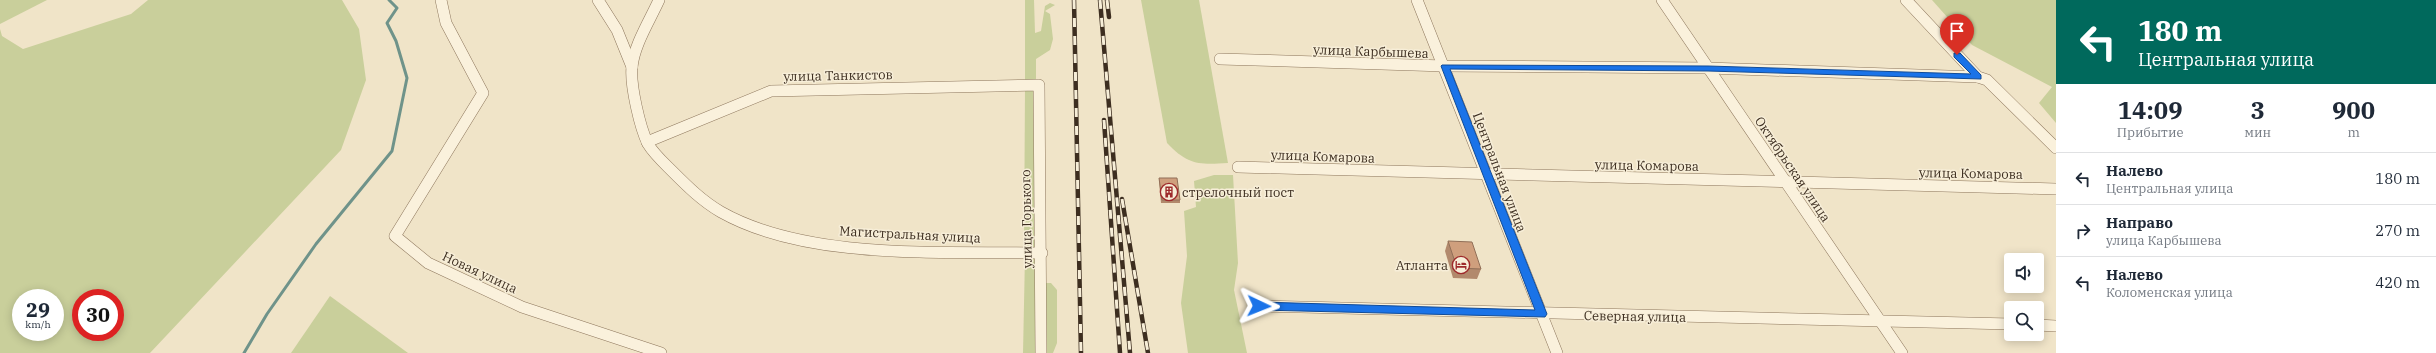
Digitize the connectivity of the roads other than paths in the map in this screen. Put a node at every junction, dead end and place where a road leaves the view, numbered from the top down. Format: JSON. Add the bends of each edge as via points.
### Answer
{"nodes":[{"id":1,"x":441,"y":0,"type":"edge"},
{"id":2,"x":598,"y":0,"type":"edge"},
{"id":3,"x":659,"y":0,"type":"edge"},
{"id":4,"x":1417,"y":0,"type":"edge"},
{"id":5,"x":1662,"y":0,"type":"edge"},
{"id":6,"x":1906,"y":0,"type":"edge"},
{"id":7,"x":1220,"y":59,"type":"dead end"},
{"id":8,"x":1445,"y":66,"type":"junction"},
{"id":9,"x":632,"y":67,"type":"junction"},
{"id":10,"x":1708,"y":68,"type":"junction"},
{"id":11,"x":1978,"y":77,"type":"junction"},
{"id":12,"x":1039,"y":85,"type":"joint"},
{"id":13,"x":647,"y":142,"type":"junction"},
{"id":14,"x":2056,"y":148,"type":"edge"},
{"id":15,"x":1238,"y":167,"type":"dead end"},
{"id":16,"x":1486,"y":175,"type":"junction"},
{"id":17,"x":1786,"y":182,"type":"junction"},
{"id":18,"x":2056,"y":189,"type":"edge"},
{"id":19,"x":1042,"y":253,"type":"junction"},
{"id":20,"x":1259,"y":306,"type":"dead end"},
{"id":21,"x":1541,"y":314,"type":"junction"},
{"id":22,"x":1880,"y":321,"type":"junction"},
{"id":23,"x":2004,"y":324,"type":"edge"},
{"id":24,"x":2044,"y":325,"type":"edge"},
{"id":25,"x":2056,"y":326,"type":"edge"},
{"id":26,"x":661,"y":353,"type":"edge"},
{"id":27,"x":1041,"y":353,"type":"edge"},
{"id":28,"x":1558,"y":353,"type":"edge"},
{"id":29,"x":1902,"y":353,"type":"edge"}],
"edges":[{"from":1,"to":26,"type":"street","name":"Новая улица","via":[[446,23],[483,93],[395,236],[428,263],[522,307]]},
{"from":2,"to":9,"type":"street","name":"Магистральная улица","via":[[617,30]]},
{"from":3,"to":9,"type":"street"},
{"from":4,"to":8,"type":"street","name":"Центральная улица"},
{"from":5,"to":10,"type":"street","name":"Октябрьская улица"},
{"from":6,"to":11,"type":"street"},
{"from":7,"to":8,"type":"street","name":"улица Карбышева"},
{"from":8,"to":10,"type":"street","name":"улица Карбышева"},
{"from":8,"to":16,"type":"street","name":"Центральная улица"},
{"from":9,"to":13,"type":"street","name":"Магистральная улица"},
{"from":10,"to":11,"type":"street","name":"улица Карбышева"},
{"from":10,"to":17,"type":"street","name":"Октябрьская улица"},
{"from":11,"to":14,"type":"street","via":[[1987,80]]},
{"from":12,"to":13,"type":"street","name":"улица Танкистов","via":[[771,91]]},
{"from":12,"to":19,"type":"street","name":"улица Горького"},
{"from":13,"to":19,"type":"street","name":"Магистральная улица","via":[[664,163],[704,200],[728,216],[775,234],[872,249]]},
{"from":15,"to":16,"type":"street","name":"улица Комарова"},
{"from":16,"to":17,"type":"street","name":"улица Комарова"},
{"from":16,"to":21,"type":"street","name":"Центральная улица"},
{"from":17,"to":18,"type":"street","name":"улица Комарова"},
{"from":17,"to":22,"type":"street","name":"Октябрьская улица"},
{"from":19,"to":27,"type":"street","name":"улица Горького"},
{"from":20,"to":21,"type":"street","name":"Северная улица"},
{"from":21,"to":22,"type":"street","name":"Северная улица"},
{"from":21,"to":28,"type":"street","name":"Центральная улица"},
{"from":22,"to":23,"type":"street","name":"Северная улица"},
{"from":22,"to":29,"type":"street","name":"Октябрьская улица"},
{"from":24,"to":25,"type":"street"}]}
